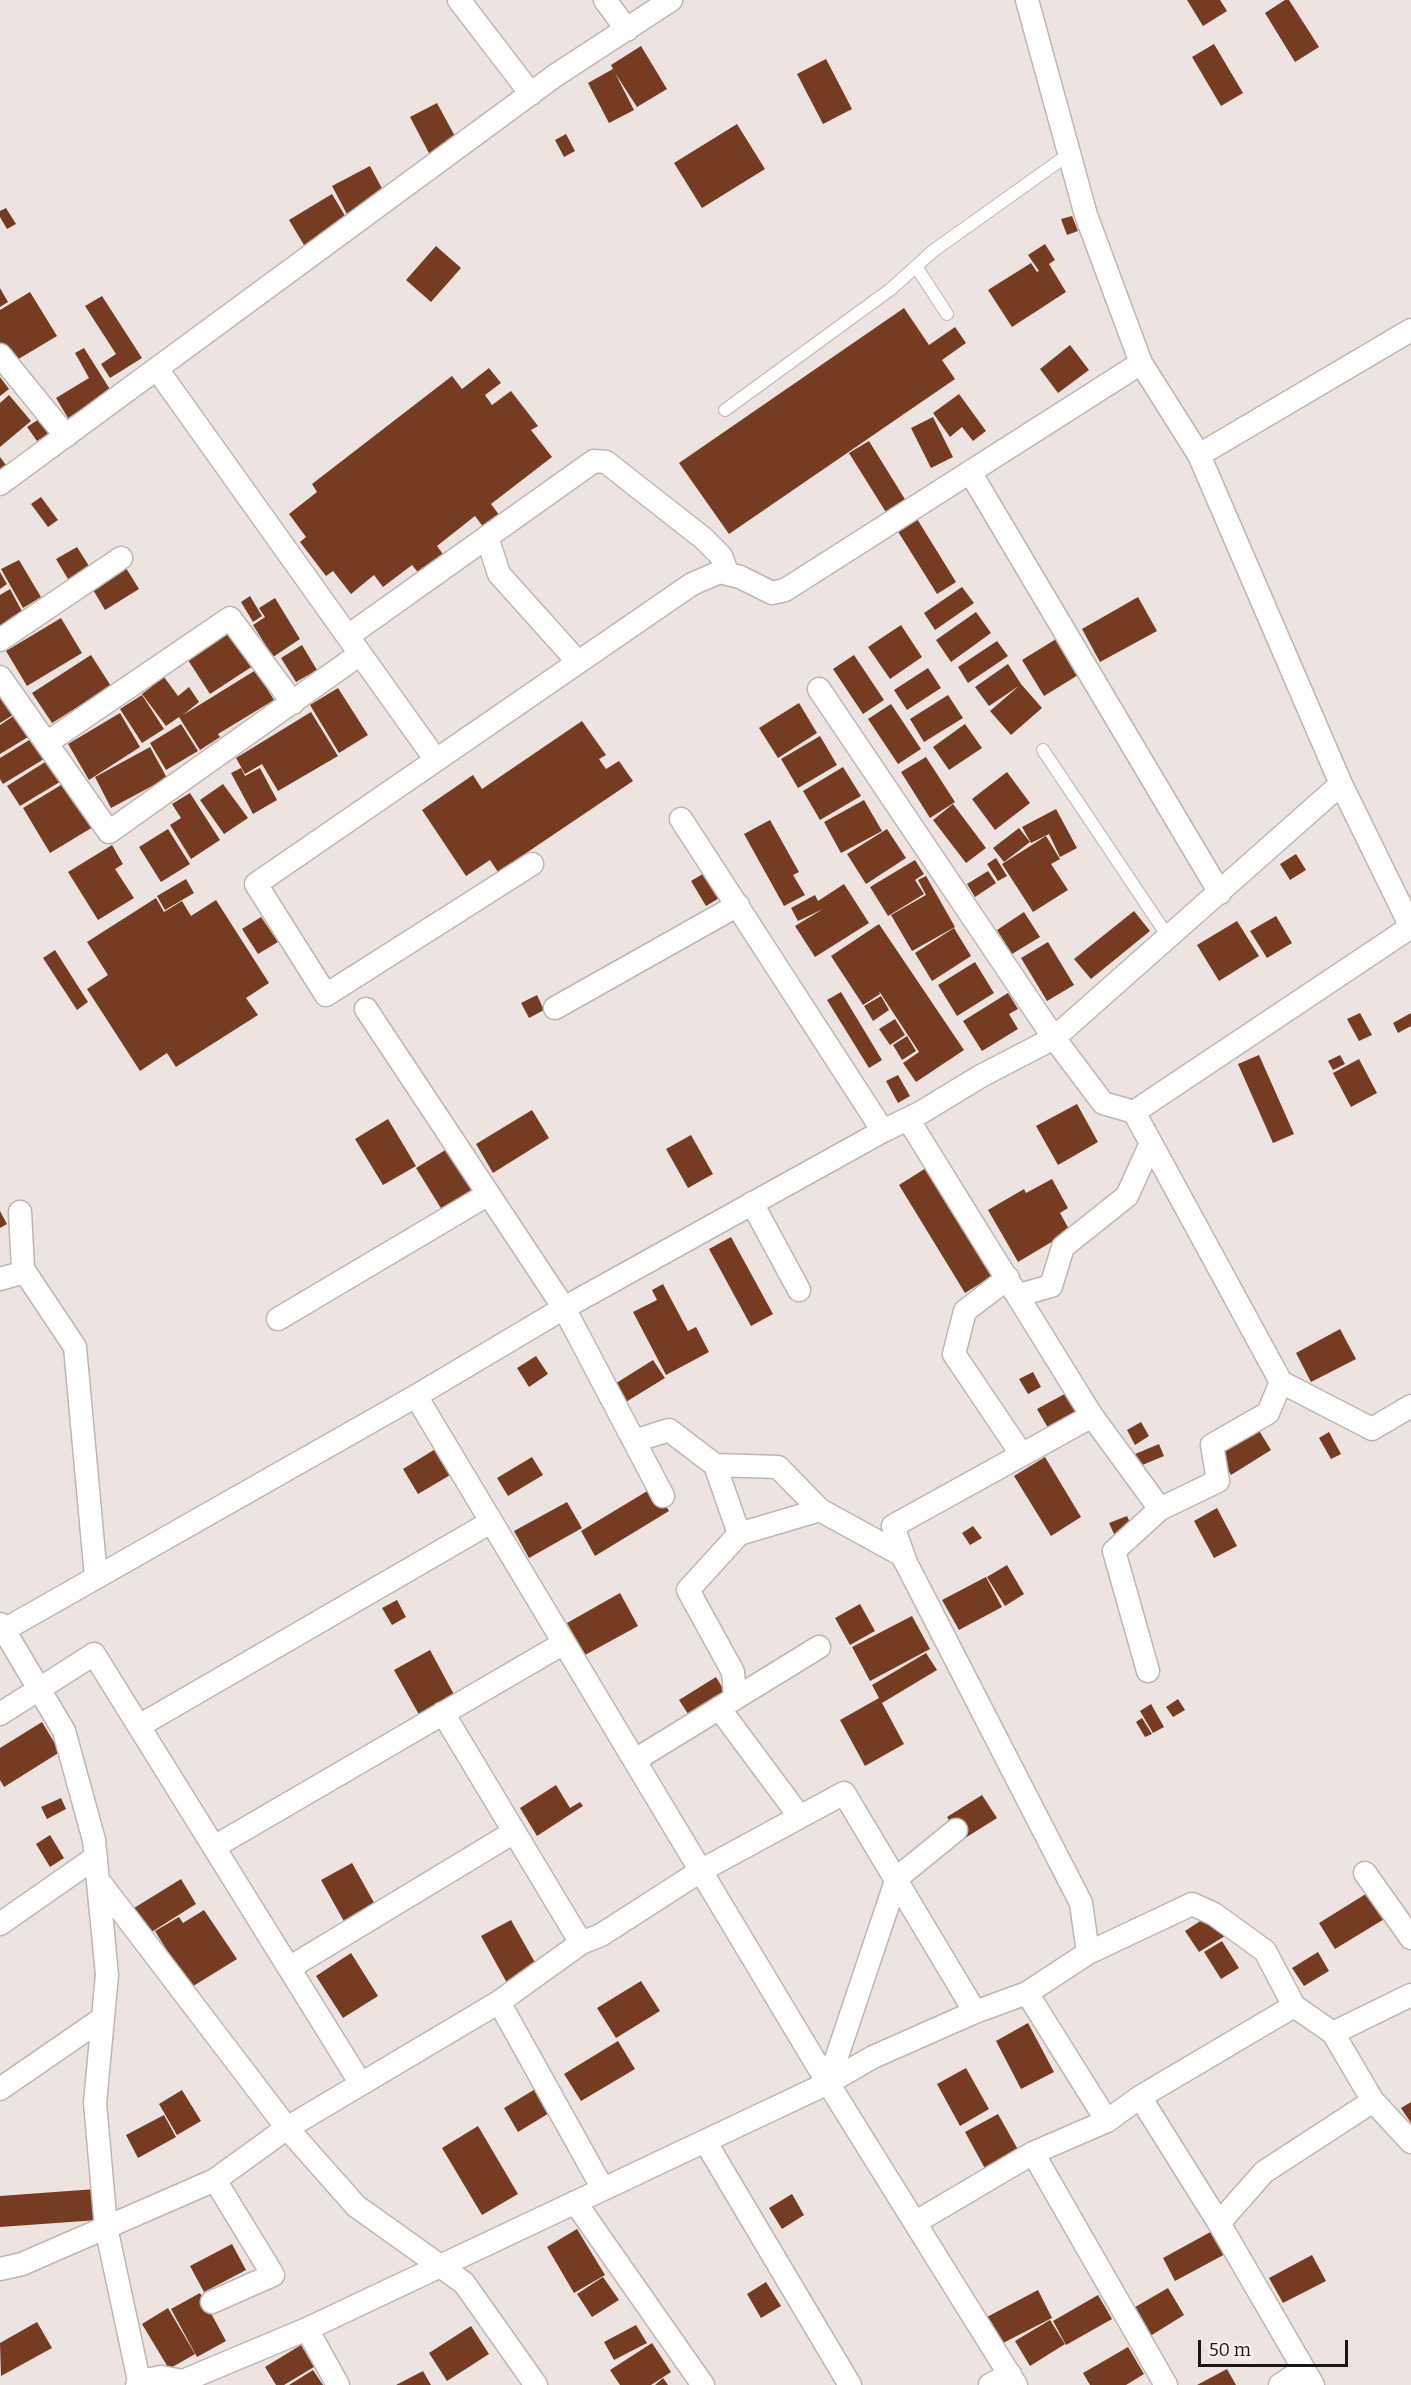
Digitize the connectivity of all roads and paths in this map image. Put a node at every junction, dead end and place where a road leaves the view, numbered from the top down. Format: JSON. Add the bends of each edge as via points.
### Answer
{"nodes":[{"id":1,"x":459,"y":0,"type":"edge"},
{"id":2,"x":605,"y":0,"type":"edge"},
{"id":3,"x":671,"y":0,"type":"edge"},
{"id":4,"x":1027,"y":0,"type":"edge"},
{"id":5,"x":627,"y":30,"type":"junction"},
{"id":6,"x":531,"y":94,"type":"junction"},
{"id":7,"x":1069,"y":154,"type":"junction"},
{"id":8,"x":917,"y":268,"type":"junction"},
{"id":9,"x":947,"y":314,"type":"dead end"},
{"id":10,"x":1411,"y":330,"type":"edge"},
{"id":11,"x":0,"y":355,"type":"edge"},
{"id":12,"x":1141,"y":363,"type":"junction"},
{"id":13,"x":157,"y":369,"type":"junction"},
{"id":14,"x":725,"y":410,"type":"dead end"},
{"id":15,"x":66,"y":436,"type":"junction"},
{"id":16,"x":1199,"y":455,"type":"junction"},
{"id":17,"x":970,"y":472,"type":"junction"},
{"id":18,"x":0,"y":484,"type":"edge"},
{"id":19,"x":487,"y":537,"type":"junction"},
{"id":20,"x":121,"y":558,"type":"dead end"},
{"id":21,"x":728,"y":574,"type":"junction"},
{"id":22,"x":0,"y":640,"type":"edge"},
{"id":23,"x":354,"y":645,"type":"junction"},
{"id":24,"x":578,"y":662,"type":"junction"},
{"id":25,"x":0,"y":676,"type":"edge"},
{"id":26,"x":819,"y":689,"type":"dead end"},
{"id":27,"x":293,"y":703,"type":"junction"},
{"id":28,"x":48,"y":742,"type":"junction"},
{"id":29,"x":1042,"y":750,"type":"dead end"},
{"id":30,"x":436,"y":760,"type":"junction"},
{"id":31,"x":1341,"y":784,"type":"junction"},
{"id":32,"x":681,"y":819,"type":"dead end"},
{"id":33,"x":532,"y":864,"type":"dead end"},
{"id":34,"x":1220,"y":893,"type":"junction"},
{"id":35,"x":738,"y":905,"type":"junction"},
{"id":36,"x":1411,"y":927,"type":"edge"},
{"id":37,"x":1169,"y":938,"type":"junction"},
{"id":38,"x":555,"y":1008,"type":"dead end"},
{"id":39,"x":366,"y":1009,"type":"dead end"},
{"id":40,"x":1054,"y":1038,"type":"junction"},
{"id":41,"x":1134,"y":1112,"type":"junction"},
{"id":42,"x":908,"y":1119,"type":"junction"},
{"id":43,"x":883,"y":1131,"type":"junction"},
{"id":44,"x":1151,"y":1143,"type":"junction"},
{"id":45,"x":487,"y":1195,"type":"junction"},
{"id":46,"x":752,"y":1203,"type":"junction"},
{"id":47,"x":20,"y":1212,"type":"dead end"},
{"id":48,"x":25,"y":1272,"type":"junction"},
{"id":49,"x":0,"y":1279,"type":"edge"},
{"id":50,"x":1013,"y":1287,"type":"junction"},
{"id":51,"x":799,"y":1290,"type":"dead end"},
{"id":52,"x":564,"y":1308,"type":"junction"},
{"id":53,"x":278,"y":1319,"type":"dead end"},
{"id":54,"x":1281,"y":1383,"type":"junction"},
{"id":55,"x":416,"y":1396,"type":"junction"},
{"id":56,"x":1411,"y":1406,"type":"edge"},
{"id":57,"x":1092,"y":1416,"type":"junction"},
{"id":58,"x":634,"y":1441,"type":"junction"},
{"id":59,"x":1022,"y":1455,"type":"junction"},
{"id":60,"x":716,"y":1465,"type":"junction"},
{"id":61,"x":663,"y":1496,"type":"dead end"},
{"id":62,"x":1160,"y":1509,"type":"junction"},
{"id":63,"x":820,"y":1510,"type":"junction"},
{"id":64,"x":491,"y":1522,"type":"junction"},
{"id":65,"x":739,"y":1534,"type":"junction"},
{"id":66,"x":905,"y":1560,"type":"junction"},
{"id":67,"x":96,"y":1578,"type":"junction"},
{"id":68,"x":2,"y":1627,"type":"edge"},
{"id":69,"x":564,"y":1643,"type":"junction"},
{"id":70,"x":819,"y":1647,"type":"dead end"},
{"id":71,"x":1148,"y":1671,"type":"dead end"},
{"id":72,"x":39,"y":1690,"type":"junction"},
{"id":73,"x":727,"y":1703,"type":"junction"},
{"id":74,"x":443,"y":1713,"type":"junction"},
{"id":75,"x":0,"y":1714,"type":"edge"},
{"id":76,"x":139,"y":1726,"type":"junction"},
{"id":77,"x":635,"y":1760,"type":"junction"},
{"id":78,"x":800,"y":1817,"type":"junction"},
{"id":79,"x":956,"y":1830,"type":"dead end"},
{"id":80,"x":514,"y":1832,"type":"junction"},
{"id":81,"x":214,"y":1847,"type":"junction"},
{"id":82,"x":96,"y":1857,"type":"junction"},
{"id":83,"x":702,"y":1870,"type":"junction"},
{"id":84,"x":1365,"y":1874,"type":"dead end"},
{"id":85,"x":897,"y":1878,"type":"junction"},
{"id":86,"x":98,"y":1880,"type":"junction"},
{"id":87,"x":0,"y":1924,"type":"edge"},
{"id":88,"x":1411,"y":1938,"type":"edge"},
{"id":89,"x":581,"y":1943,"type":"junction"},
{"id":90,"x":1088,"y":1953,"type":"junction"},
{"id":91,"x":289,"y":1968,"type":"junction"},
{"id":92,"x":1027,"y":1993,"type":"junction"},
{"id":93,"x":1411,"y":1995,"type":"edge"},
{"id":94,"x":499,"y":2002,"type":"junction"},
{"id":95,"x":1294,"y":2006,"type":"junction"},
{"id":96,"x":975,"y":2012,"type":"junction"},
{"id":97,"x":103,"y":2018,"type":"junction"},
{"id":98,"x":1333,"y":2033,"type":"junction"},
{"id":99,"x":828,"y":2082,"type":"junction"},
{"id":100,"x":361,"y":2084,"type":"junction"},
{"id":101,"x":0,"y":2089,"type":"edge"},
{"id":102,"x":1140,"y":2097,"type":"junction"},
{"id":103,"x":1373,"y":2101,"type":"junction"},
{"id":104,"x":1107,"y":2121,"type":"junction"},
{"id":105,"x":287,"y":2128,"type":"junction"},
{"id":106,"x":705,"y":2141,"type":"junction"},
{"id":107,"x":1411,"y":2142,"type":"edge"},
{"id":108,"x":1056,"y":2144,"type":"junction"},
{"id":109,"x":1034,"y":2153,"type":"junction"},
{"id":110,"x":215,"y":2180,"type":"junction"},
{"id":111,"x":603,"y":2189,"type":"junction"},
{"id":112,"x":575,"y":2202,"type":"junction"},
{"id":113,"x":1063,"y":2206,"type":"junction"},
{"id":114,"x":916,"y":2222,"type":"junction"},
{"id":115,"x":1219,"y":2223,"type":"junction"},
{"id":116,"x":106,"y":2227,"type":"junction"},
{"id":117,"x":440,"y":2265,"type":"junction"},
{"id":118,"x":0,"y":2270,"type":"edge"},
{"id":119,"x":212,"y":2302,"type":"dead end"},
{"id":120,"x":307,"y":2329,"type":"junction"},
{"id":121,"x":1308,"y":2378,"type":"edge"},
{"id":122,"x":1006,"y":2381,"type":"edge"},
{"id":123,"x":138,"y":2383,"type":"edge"},
{"id":124,"x":184,"y":2383,"type":"edge"},
{"id":125,"x":338,"y":2385,"type":"edge"},
{"id":126,"x":536,"y":2385,"type":"edge"},
{"id":127,"x":703,"y":2385,"type":"edge"},
{"id":128,"x":849,"y":2385,"type":"edge"},
{"id":129,"x":1166,"y":2385,"type":"edge"},
{"id":130,"x":1280,"y":2385,"type":"edge"}],
"edges":[{"from":1,"to":6,"type":"street"},
{"from":2,"to":5,"type":"street"},
{"from":3,"to":5,"type":"street"},
{"from":4,"to":7,"type":"street"},
{"from":5,"to":6,"type":"street"},
{"from":6,"to":13,"type":"street"},
{"from":7,"to":8,"type":"lane","via":[[933,251]]},
{"from":7,"to":12,"type":"street","via":[[1086,215]]},
{"from":8,"to":9,"type":"lane"},
{"from":8,"to":14,"type":"lane"},
{"from":10,"to":16,"type":"street"},
{"from":11,"to":15,"type":"street"},
{"from":12,"to":16,"type":"street"},
{"from":12,"to":17,"type":"street"},
{"from":13,"to":15,"type":"street"},
{"from":13,"to":23,"type":"street"},
{"from":15,"to":18,"type":"street"},
{"from":16,"to":31,"type":"street"},
{"from":17,"to":21,"type":"street","via":[[785,590],[772,593]]},
{"from":17,"to":34,"type":"street"},
{"from":19,"to":21,"type":"street","via":[[594,461],[606,462],[704,538],[721,556]]},
{"from":19,"to":23,"type":"street"},
{"from":19,"to":24,"type":"street","via":[[499,574]]},
{"from":20,"to":22,"type":"street"},
{"from":21,"to":24,"type":"street","via":[[720,572],[692,584]]},
{"from":23,"to":27,"type":"street"},
{"from":23,"to":30,"type":"street"},
{"from":24,"to":30,"type":"street"},
{"from":25,"to":28,"type":"street"},
{"from":26,"to":40,"type":"street"},
{"from":27,"to":28,"type":"street","via":[[230,618]]},
{"from":27,"to":28,"type":"street","via":[[109,832]]},
{"from":29,"to":37,"type":"lane"},
{"from":30,"to":33,"type":"street","via":[[256,884],[326,995]]},
{"from":31,"to":34,"type":"street"},
{"from":31,"to":36,"type":"street"},
{"from":32,"to":35,"type":"street"},
{"from":34,"to":37,"type":"street"},
{"from":35,"to":38,"type":"street"},
{"from":35,"to":43,"type":"street"},
{"from":36,"to":41,"type":"street"},
{"from":37,"to":40,"type":"street"},
{"from":39,"to":45,"type":"street"},
{"from":40,"to":41,"type":"street","via":[[1103,1103]]},
{"from":40,"to":42,"type":"street"},
{"from":41,"to":44,"type":"street"},
{"from":42,"to":43,"type":"street"},
{"from":42,"to":50,"type":"street"},
{"from":43,"to":46,"type":"street"},
{"from":44,"to":50,"type":"street","via":[[1127,1196],[1063,1246],[1052,1286]]},
{"from":44,"to":54,"type":"street"},
{"from":45,"to":52,"type":"street"},
{"from":45,"to":53,"type":"street"},
{"from":46,"to":51,"type":"street"},
{"from":46,"to":52,"type":"street"},
{"from":47,"to":48,"type":"street"},
{"from":48,"to":49,"type":"street"},
{"from":48,"to":67,"type":"street","via":[[75,1347]]},
{"from":50,"to":57,"type":"street"},
{"from":50,"to":59,"type":"street","via":[[965,1311],[954,1354]]},
{"from":52,"to":55,"type":"street"},
{"from":52,"to":58,"type":"street"},
{"from":54,"to":56,"type":"street","via":[[1372,1429]]},
{"from":54,"to":62,"type":"street","via":[[1268,1413],[1212,1445],[1218,1481]]},
{"from":55,"to":64,"type":"street"},
{"from":55,"to":67,"type":"street"},
{"from":57,"to":59,"type":"street"},
{"from":57,"to":62,"type":"street"},
{"from":58,"to":60,"type":"street","via":[[669,1430]]},
{"from":58,"to":61,"type":"street"},
{"from":59,"to":66,"type":"street","via":[[893,1526]]},
{"from":60,"to":63,"type":"street","via":[[778,1467]]},
{"from":60,"to":65,"type":"street"},
{"from":62,"to":71,"type":"street","via":[[1114,1551]]},
{"from":63,"to":65,"type":"street"},
{"from":63,"to":66,"type":"street"},
{"from":64,"to":69,"type":"street"},
{"from":64,"to":76,"type":"street"},
{"from":65,"to":73,"type":"street","via":[[688,1590],[733,1672]]},
{"from":66,"to":90,"type":"street","via":[[1081,1903]]},
{"from":67,"to":68,"type":"street"},
{"from":68,"to":72,"type":"street"},
{"from":69,"to":74,"type":"street"},
{"from":69,"to":77,"type":"street"},
{"from":70,"to":73,"type":"street"},
{"from":72,"to":75,"type":"street"},
{"from":72,"to":76,"type":"street","via":[[94,1654]]},
{"from":72,"to":82,"type":"street","via":[[64,1731]]},
{"from":73,"to":77,"type":"street"},
{"from":73,"to":78,"type":"street"},
{"from":74,"to":80,"type":"street"},
{"from":74,"to":81,"type":"street"},
{"from":76,"to":81,"type":"street"},
{"from":77,"to":83,"type":"street"},
{"from":78,"to":83,"type":"street"},
{"from":78,"to":85,"type":"street","via":[[844,1793]]},
{"from":79,"to":85,"type":"street"},
{"from":80,"to":89,"type":"street"},
{"from":80,"to":91,"type":"street"},
{"from":81,"to":91,"type":"street"},
{"from":82,"to":86,"type":"street"},
{"from":82,"to":87,"type":"street"},
{"from":83,"to":89,"type":"street","via":[[601,1935]]},
{"from":83,"to":99,"type":"street"},
{"from":84,"to":88,"type":"street"},
{"from":85,"to":96,"type":"street"},
{"from":85,"to":99,"type":"street"},
{"from":86,"to":97,"type":"street","via":[[107,1975]]},
{"from":86,"to":105,"type":"street"},
{"from":89,"to":94,"type":"street"},
{"from":90,"to":92,"type":"street"},
{"from":90,"to":95,"type":"street","via":[[1192,1904],[1214,1914],[1265,1951]]},
{"from":91,"to":100,"type":"street"},
{"from":92,"to":96,"type":"street"},
{"from":92,"to":104,"type":"street"},
{"from":93,"to":98,"type":"street"},
{"from":94,"to":100,"type":"street"},
{"from":94,"to":111,"type":"street"},
{"from":95,"to":98,"type":"street"},
{"from":95,"to":102,"type":"street"},
{"from":96,"to":99,"type":"street","via":[[873,2057]]},
{"from":97,"to":101,"type":"street"},
{"from":97,"to":116,"type":"street","via":[[96,2103]]},
{"from":98,"to":103,"type":"street"},
{"from":99,"to":106,"type":"street"},
{"from":99,"to":114,"type":"street"},
{"from":100,"to":105,"type":"street"},
{"from":102,"to":104,"type":"street"},
{"from":102,"to":115,"type":"street"},
{"from":103,"to":107,"type":"street"},
{"from":103,"to":115,"type":"street","via":[[1263,2172]]},
{"from":104,"to":108,"type":"street"},
{"from":105,"to":110,"type":"street"},
{"from":105,"to":117,"type":"street","via":[[356,2206]]},
{"from":106,"to":111,"type":"street"},
{"from":106,"to":128,"type":"street"},
{"from":108,"to":109,"type":"street"},
{"from":108,"to":113,"type":"street"},
{"from":109,"to":113,"type":"street"},
{"from":109,"to":114,"type":"street"},
{"from":110,"to":116,"type":"street"},
{"from":110,"to":119,"type":"street","via":[[273,2275]]},
{"from":111,"to":112,"type":"street"},
{"from":112,"to":117,"type":"street"},
{"from":112,"to":127,"type":"street"},
{"from":113,"to":129,"type":"street"},
{"from":114,"to":122,"type":"street"},
{"from":115,"to":121,"type":"street"},
{"from":116,"to":118,"type":"street"},
{"from":116,"to":123,"type":"street"},
{"from":117,"to":120,"type":"street"},
{"from":117,"to":126,"type":"street","via":[[464,2283]]},
{"from":120,"to":124,"type":"street"},
{"from":120,"to":125,"type":"street"},
{"from":121,"to":130,"type":"street"},
{"from":123,"to":124,"type":"street","via":[[161,2377]]}]}
